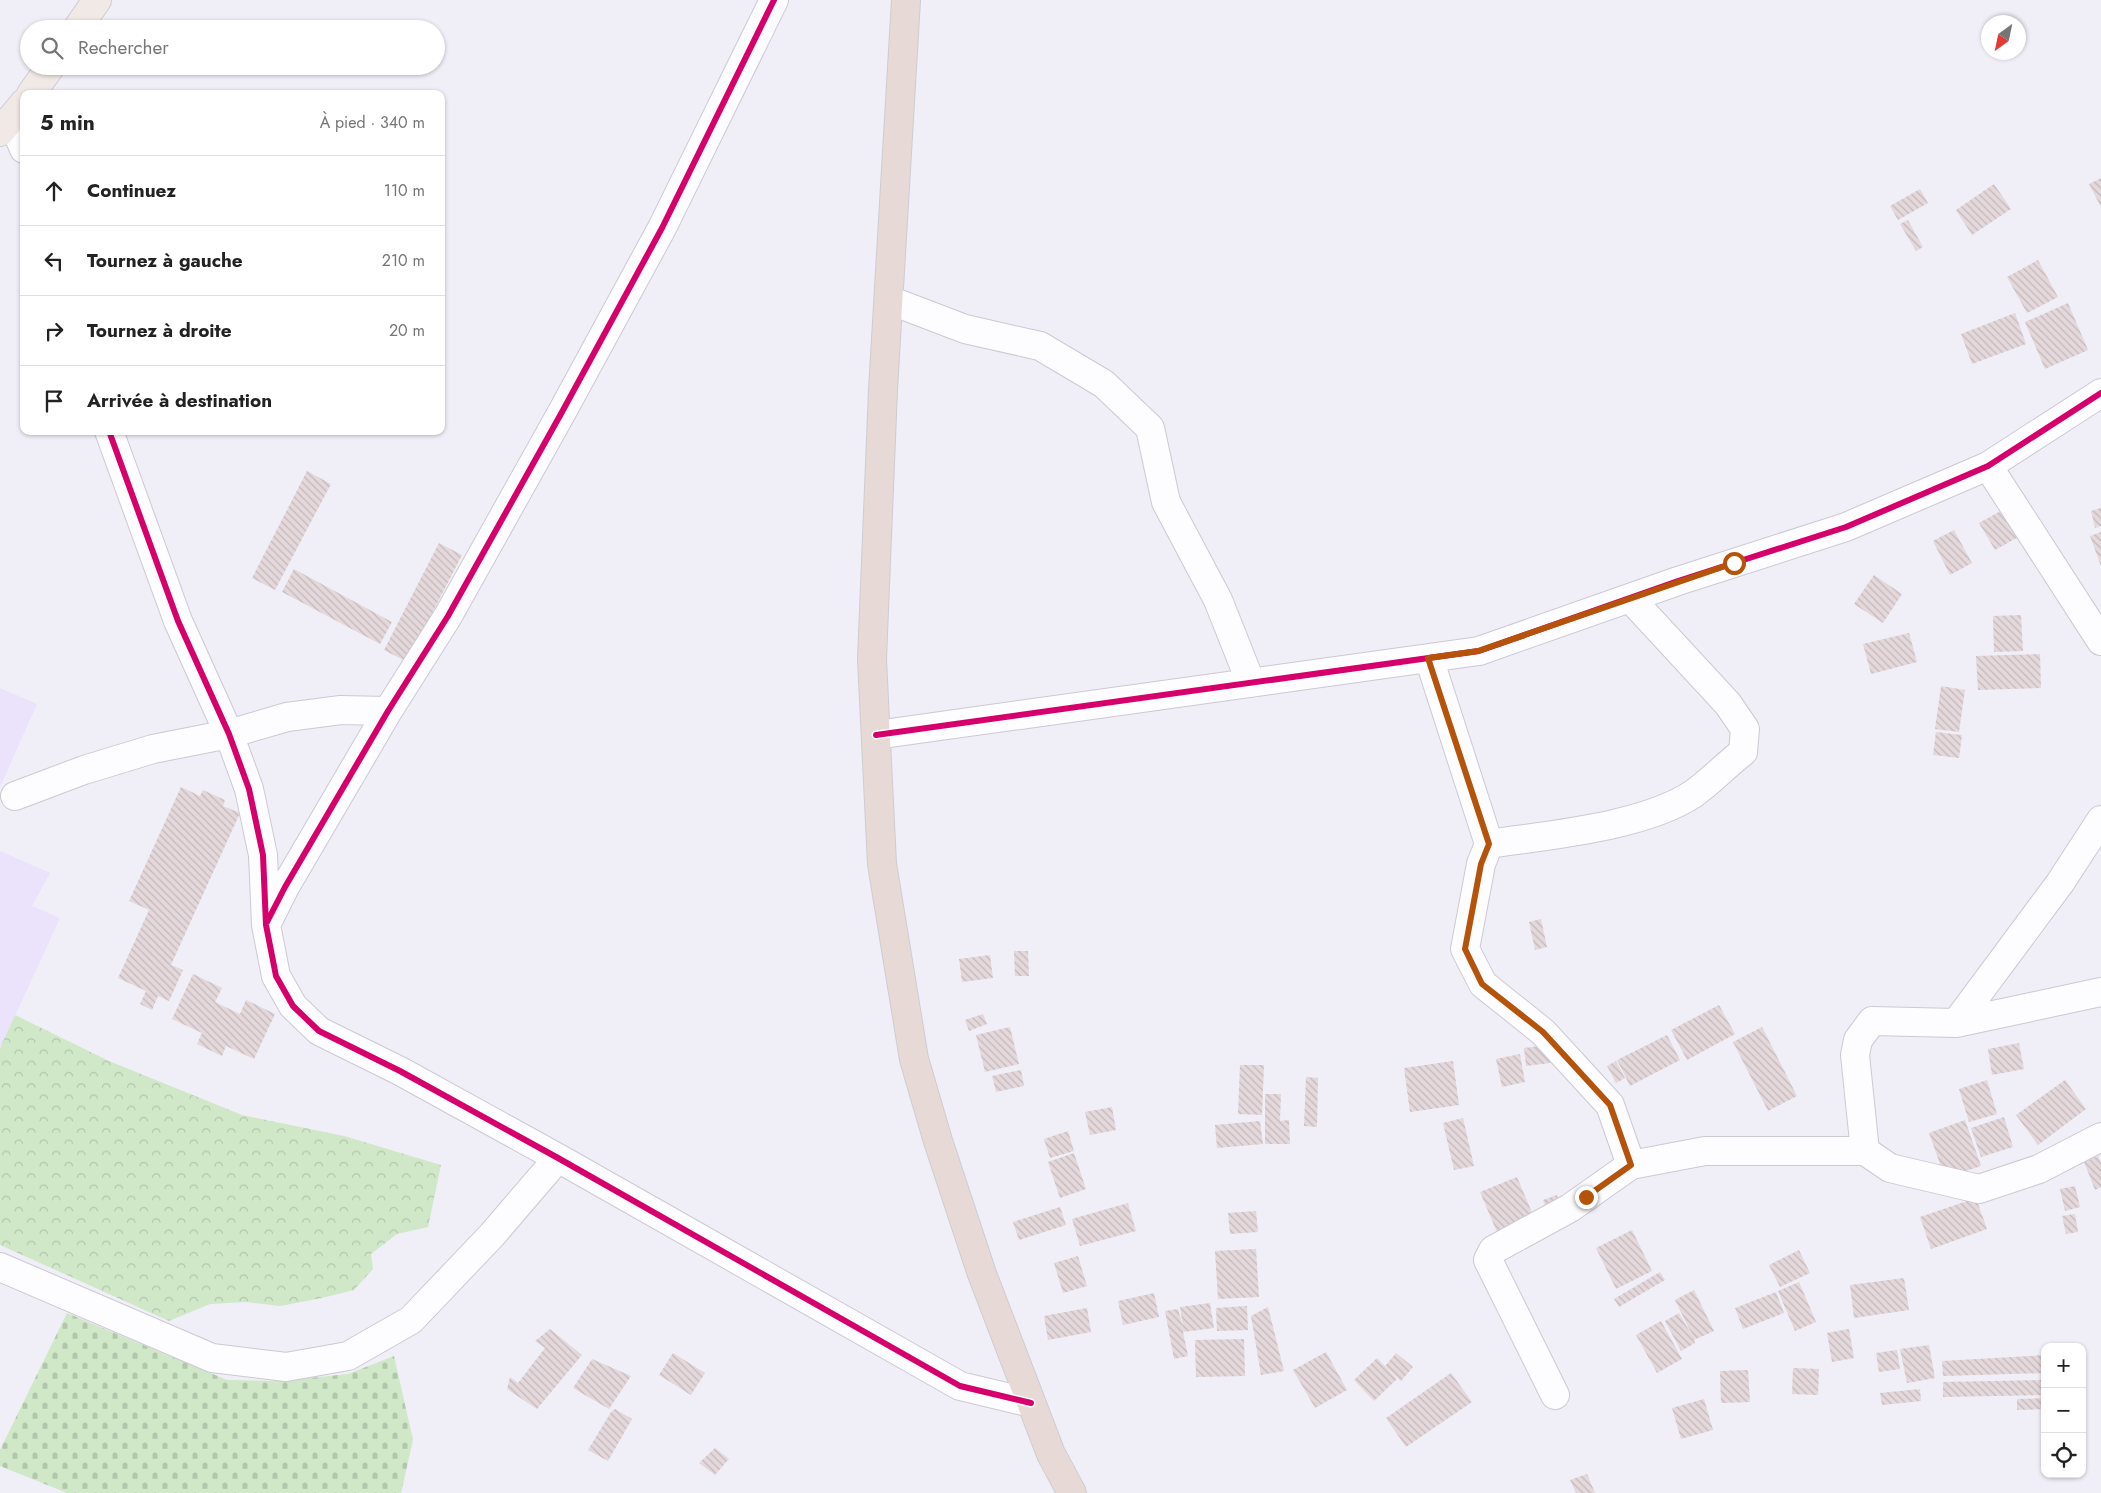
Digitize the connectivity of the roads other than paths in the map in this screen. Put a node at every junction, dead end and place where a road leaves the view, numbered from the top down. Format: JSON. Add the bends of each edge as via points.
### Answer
{"nodes":[{"id":1,"x":97,"y":0,"type":"edge"},
{"id":2,"x":774,"y":0,"type":"edge"},
{"id":3,"x":906,"y":0,"type":"edge"},
{"id":4,"x":83,"y":20,"type":"edge"},
{"id":5,"x":45,"y":75,"type":"edge"},
{"id":6,"x":34,"y":90,"type":"edge"},
{"id":7,"x":12,"y":118,"type":"edge"},
{"id":8,"x":20,"y":139,"type":"edge"},
{"id":9,"x":889,"y":300,"type":"junction"},
{"id":10,"x":2101,"y":393,"type":"edge"},
{"id":11,"x":110,"y":435,"type":"edge"},
{"id":12,"x":1988,"y":466,"type":"junction"},
{"id":13,"x":1630,"y":598,"type":"junction"},
{"id":14,"x":2101,"y":641,"type":"edge"},
{"id":15,"x":1428,"y":658,"type":"junction"},
{"id":16,"x":1251,"y":683,"type":"junction"},
{"id":17,"x":388,"y":711,"type":"junction"},
{"id":18,"x":229,"y":734,"type":"junction"},
{"id":19,"x":876,"y":735,"type":"junction"},
{"id":20,"x":15,"y":796,"type":"dead end"},
{"id":21,"x":2101,"y":820,"type":"edge"},
{"id":22,"x":1489,"y":844,"type":"junction"},
{"id":23,"x":266,"y":925,"type":"junction"},
{"id":24,"x":2101,"y":992,"type":"edge"},
{"id":25,"x":1956,"y":1023,"type":"junction"},
{"id":26,"x":2101,"y":1138,"type":"edge"},
{"id":27,"x":1865,"y":1151,"type":"junction"},
{"id":28,"x":558,"y":1158,"type":"junction"},
{"id":29,"x":1631,"y":1165,"type":"junction"},
{"id":30,"x":0,"y":1267,"type":"edge"},
{"id":31,"x":1555,"y":1395,"type":"dead end"},
{"id":32,"x":1031,"y":1404,"type":"junction"},
{"id":33,"x":1072,"y":1493,"type":"edge"}],
"edges":[{"from":1,"to":4,"type":"main road"},
{"from":2,"to":17,"type":"street","via":[[662,228],[448,616]]},
{"from":3,"to":9,"type":"highway"},
{"from":5,"to":6,"type":"main road"},
{"from":7,"to":8,"type":"street"},
{"from":9,"to":16,"type":"street","via":[[965,329],[1040,346],[1104,384],[1150,428],[1166,502],[1218,600]]},
{"from":9,"to":19,"type":"highway","via":[[872,658]]},
{"from":10,"to":12,"type":"street"},
{"from":11,"to":18,"type":"street","via":[[178,621]]},
{"from":12,"to":13,"type":"street","via":[[1846,526]]},
{"from":12,"to":14,"type":"street"},
{"from":13,"to":15,"type":"street","via":[[1478,651]]},
{"from":13,"to":22,"type":"street","via":[[1728,704],[1745,728],[1743,752],[1692,794],[1652,813],[1585,829]]},
{"from":15,"to":16,"type":"street"},
{"from":15,"to":22,"type":"street"},
{"from":16,"to":19,"type":"street"},
{"from":17,"to":18,"type":"street","via":[[341,710],[287,717]]},
{"from":17,"to":23,"type":"street"},
{"from":18,"to":20,"type":"street","via":[[153,749]]},
{"from":18,"to":23,"type":"street","via":[[249,789],[263,855]]},
{"from":19,"to":32,"type":"highway","via":[[882,864],[914,1060],[982,1274]]},
{"from":21,"to":25,"type":"street","via":[[2060,883]]},
{"from":22,"to":29,"type":"street","via":[[1481,864],[1465,949],[1482,984],[1543,1032],[1610,1105]]},
{"from":23,"to":28,"type":"street","via":[[276,976],[293,1006],[319,1031],[400,1071]]},
{"from":24,"to":25,"type":"street"},
{"from":25,"to":27,"type":"street","via":[[1872,1021],[1858,1040],[1855,1055]]},
{"from":26,"to":27,"type":"street","via":[[2039,1169],[1979,1189],[1890,1168]]},
{"from":27,"to":29,"type":"street","via":[[1706,1151]]},
{"from":28,"to":30,"type":"street","via":[[492,1235],[411,1320],[348,1356],[286,1367],[212,1358]]},
{"from":28,"to":32,"type":"street","via":[[960,1386]]},
{"from":29,"to":31,"type":"street","via":[[1570,1208],[1493,1250],[1488,1260]]},
{"from":32,"to":33,"type":"highway","via":[[1051,1454]]}]}
